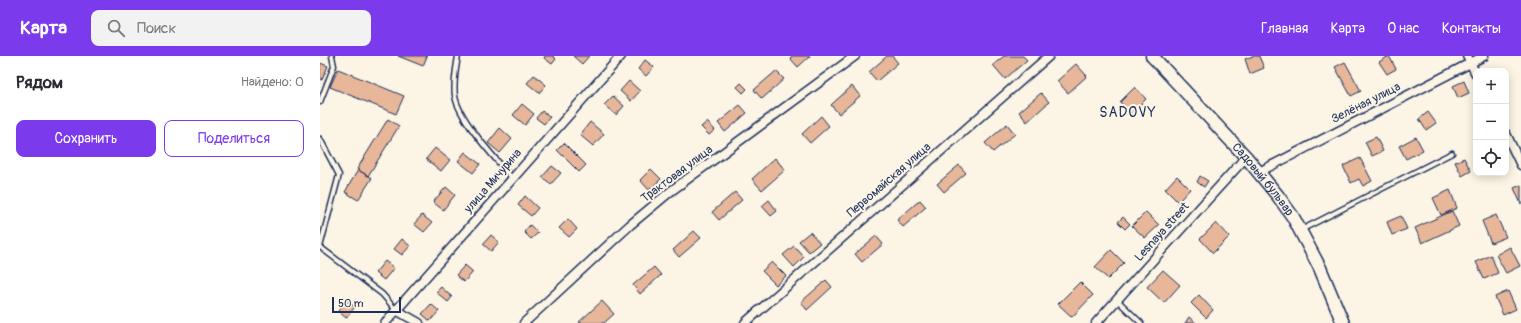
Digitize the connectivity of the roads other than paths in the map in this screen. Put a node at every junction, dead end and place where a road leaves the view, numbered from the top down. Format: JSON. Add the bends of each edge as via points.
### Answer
{"nodes":[{"id":1,"x":332,"y":56,"type":"edge"},
{"id":2,"x":458,"y":56,"type":"edge"},
{"id":3,"x":621,"y":56,"type":"edge"},
{"id":4,"x":855,"y":56,"type":"edge"},
{"id":5,"x":1049,"y":56,"type":"edge"},
{"id":6,"x":1152,"y":56,"type":"edge"},
{"id":7,"x":1484,"y":56,"type":"edge"},
{"id":8,"x":1469,"y":59,"type":"edge"},
{"id":9,"x":320,"y":102,"type":"edge"},
{"id":10,"x":320,"y":139,"type":"edge"},
{"id":11,"x":1509,"y":140,"type":"edge"},
{"id":12,"x":1452,"y":153,"type":"dead end"},
{"id":13,"x":1246,"y":157,"type":"junction"},
{"id":14,"x":1521,"y":165,"type":"edge"},
{"id":15,"x":1259,"y":172,"type":"junction"},
{"id":16,"x":512,"y":178,"type":"junction"},
{"id":17,"x":1301,"y":230,"type":"junction"},
{"id":18,"x":320,"y":247,"type":"edge"},
{"id":19,"x":1117,"y":300,"type":"junction"},
{"id":20,"x":396,"y":310,"type":"junction"},
{"id":21,"x":385,"y":323,"type":"edge"},
{"id":22,"x":419,"y":323,"type":"edge"},
{"id":23,"x":524,"y":323,"type":"edge"},
{"id":24,"x":745,"y":323,"type":"edge"},
{"id":25,"x":1096,"y":323,"type":"edge"},
{"id":26,"x":1141,"y":323,"type":"edge"},
{"id":27,"x":1343,"y":323,"type":"edge"}],
"edges":[{"from":1,"to":9,"type":"lane","via":[[334,66]]},
{"from":2,"to":16,"type":"lane","via":[[454,81],[455,98],[472,129]]},
{"from":3,"to":16,"type":"street","name":"улица Мичурина"},
{"from":4,"to":23,"type":"street","name":"Трактовая улица","via":[[618,234]]},
{"from":5,"to":24,"type":"street","name":"Первомайская улица"},
{"from":6,"to":13,"type":"street","name":"Садовый бульвар"},
{"from":7,"to":8,"type":"street","name":"Зелёная улица"},
{"from":8,"to":15,"type":"street","name":"Зелёная улица"},
{"from":10,"to":18,"type":"lane","via":[[339,175]]},
{"from":11,"to":14,"type":"street"},
{"from":12,"to":17,"type":"lane"},
{"from":13,"to":15,"type":"street","name":"Садовый бульвар"},
{"from":13,"to":19,"type":"street","name":"Lesnaya street"},
{"from":15,"to":17,"type":"street","name":"Садовый бульвар"},
{"from":16,"to":20,"type":"street","name":"улица Мичурина"},
{"from":17,"to":27,"type":"street","name":"Садовый бульвар"},
{"from":18,"to":20,"type":"lane","via":[[382,294]]},
{"from":19,"to":25,"type":"street","name":"Lesnaya street"},
{"from":19,"to":26,"type":"lane"},
{"from":20,"to":21,"type":"street","name":"улица Мичурина"},
{"from":20,"to":22,"type":"street"}]}
